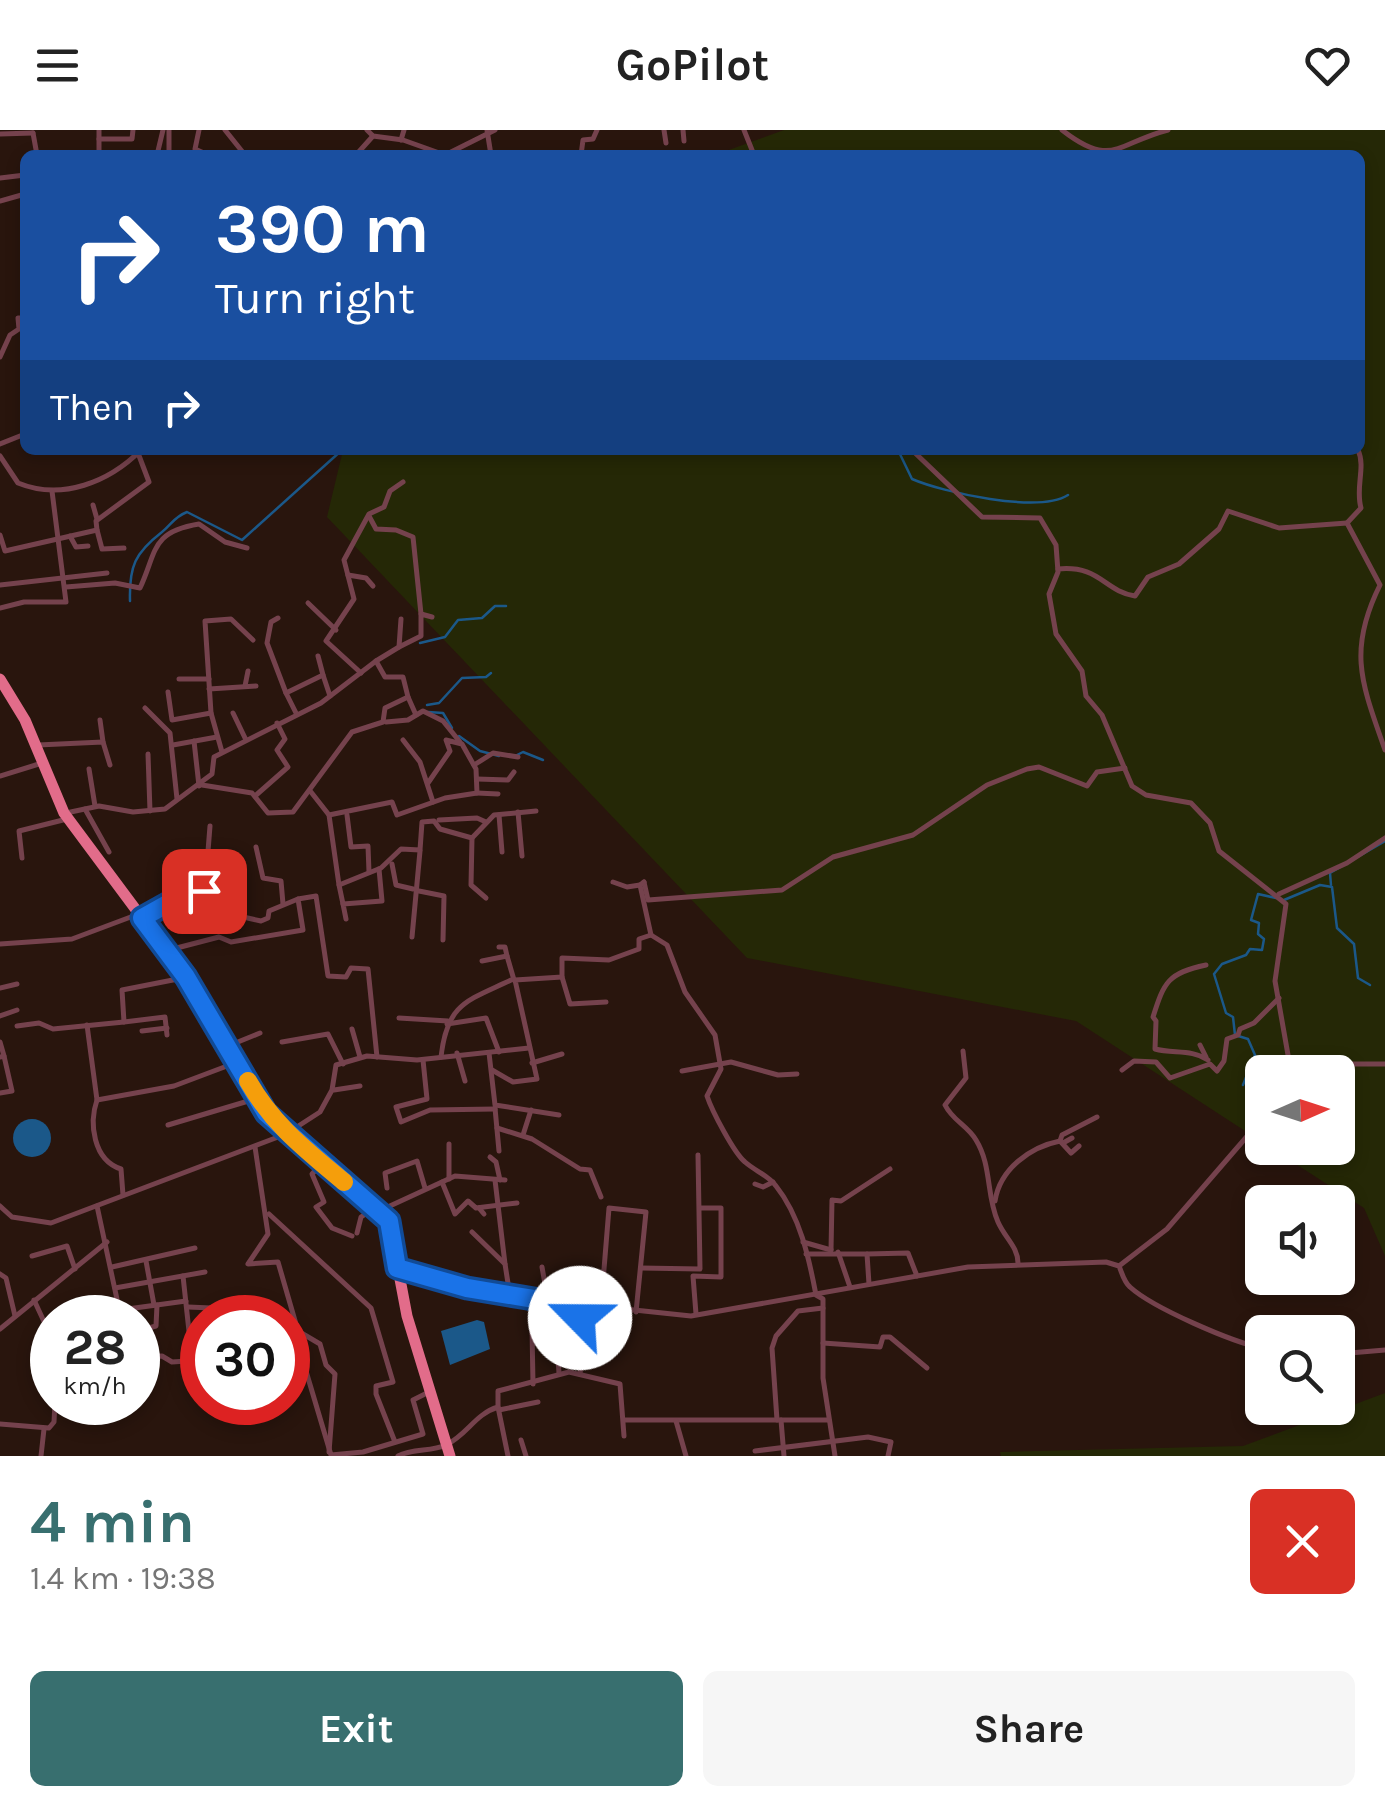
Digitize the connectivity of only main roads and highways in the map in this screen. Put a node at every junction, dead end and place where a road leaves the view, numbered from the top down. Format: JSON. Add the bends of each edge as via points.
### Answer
{"nodes":[{"id":1,"x":0,"y":679,"type":"edge"},
{"id":2,"x":448,"y":1450,"type":"edge"}],
"edges":[{"from":1,"to":2,"type":"highway","via":[[66,816],[186,977],[281,1137],[389,1221]]}]}
